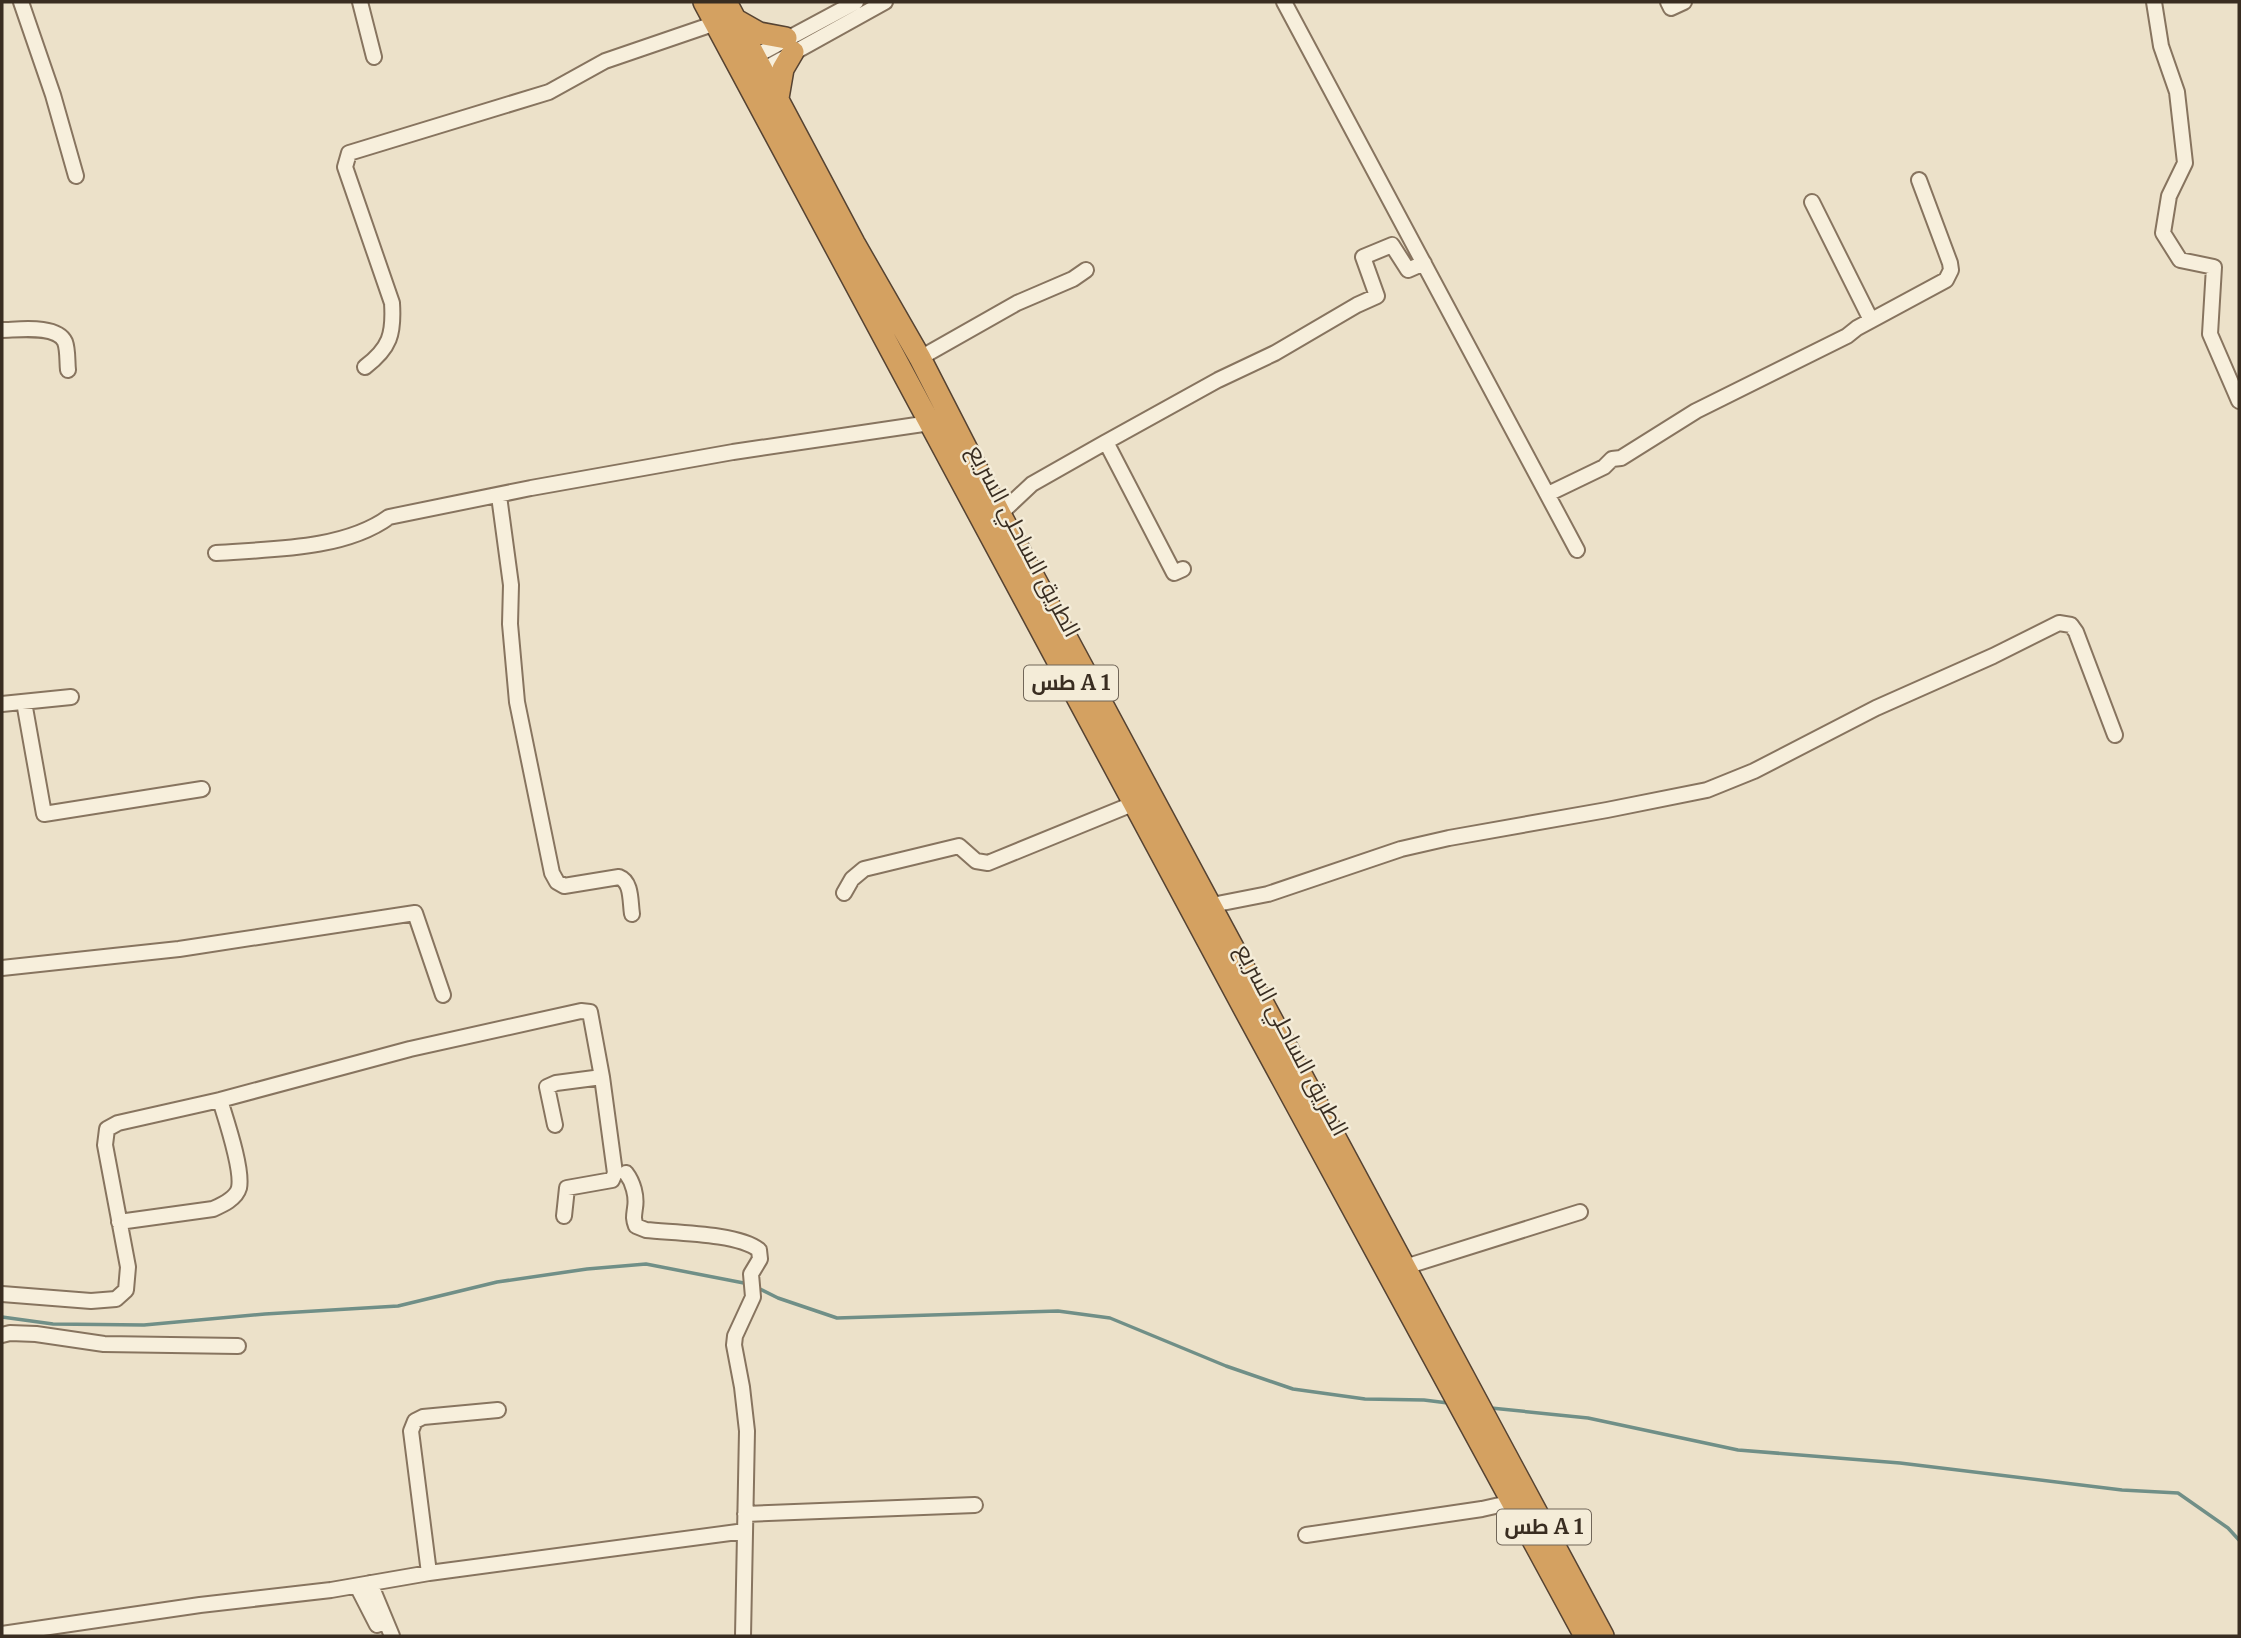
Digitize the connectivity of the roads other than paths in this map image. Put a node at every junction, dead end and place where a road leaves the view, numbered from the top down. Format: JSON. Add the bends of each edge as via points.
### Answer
{"nodes":[{"id":1,"x":21,"y":2,"type":"edge"},
{"id":2,"x":360,"y":2,"type":"edge"},
{"id":3,"x":704,"y":2,"type":"edge"},
{"id":4,"x":856,"y":2,"type":"edge"},
{"id":5,"x":885,"y":2,"type":"edge"},
{"id":6,"x":1284,"y":2,"type":"edge"},
{"id":7,"x":1668,"y":2,"type":"edge"},
{"id":8,"x":1684,"y":2,"type":"edge"},
{"id":9,"x":2154,"y":2,"type":"edge"},
{"id":10,"x":726,"y":15,"type":"edge"},
{"id":11,"x":789,"y":45,"type":"junction"},
{"id":12,"x":374,"y":57,"type":"dead end"},
{"id":13,"x":751,"y":67,"type":"junction"},
{"id":14,"x":778,"y":98,"type":"junction"},
{"id":15,"x":76,"y":176,"type":"dead end"},
{"id":16,"x":1919,"y":180,"type":"dead end"},
{"id":17,"x":1812,"y":202,"type":"dead end"},
{"id":18,"x":1424,"y":262,"type":"junction"},
{"id":19,"x":1086,"y":270,"type":"dead end"},
{"id":20,"x":1871,"y":320,"type":"junction"},
{"id":21,"x":2,"y":330,"type":"edge"},
{"id":22,"x":920,"y":358,"type":"junction"},
{"id":23,"x":365,"y":367,"type":"dead end"},
{"id":24,"x":68,"y":370,"type":"dead end"},
{"id":25,"x":2239,"y":401,"type":"edge"},
{"id":26,"x":930,"y":423,"type":"junction"},
{"id":27,"x":1107,"y":442,"type":"junction"},
{"id":28,"x":1548,"y":494,"type":"junction"},
{"id":29,"x":499,"y":496,"type":"junction"},
{"id":30,"x":1000,"y":514,"type":"junction"},
{"id":31,"x":1577,"y":550,"type":"dead end"},
{"id":32,"x":216,"y":553,"type":"dead end"},
{"id":33,"x":1183,"y":569,"type":"dead end"},
{"id":34,"x":71,"y":697,"type":"dead end"},
{"id":35,"x":24,"y":702,"type":"junction"},
{"id":36,"x":2,"y":704,"type":"edge"},
{"id":37,"x":2115,"y":736,"type":"dead end"},
{"id":38,"x":202,"y":789,"type":"dead end"},
{"id":39,"x":1135,"y":803,"type":"junction"},
{"id":40,"x":844,"y":893,"type":"dead end"},
{"id":41,"x":1212,"y":905,"type":"junction"},
{"id":42,"x":632,"y":914,"type":"dead end"},
{"id":43,"x":2,"y":968,"type":"edge"},
{"id":44,"x":443,"y":995,"type":"dead end"},
{"id":45,"x":602,"y":1077,"type":"junction"},
{"id":46,"x":220,"y":1100,"type":"junction"},
{"id":47,"x":555,"y":1125,"type":"dead end"},
{"id":48,"x":626,"y":1173,"type":"dead end"},
{"id":49,"x":1580,"y":1212,"type":"dead end"},
{"id":50,"x":564,"y":1216,"type":"dead end"},
{"id":51,"x":119,"y":1222,"type":"junction"},
{"id":52,"x":1405,"y":1267,"type":"junction"},
{"id":53,"x":2,"y":1294,"type":"edge"},
{"id":54,"x":2,"y":1335,"type":"edge"},
{"id":55,"x":238,"y":1346,"type":"dead end"},
{"id":56,"x":1445,"y":1359,"type":"junction"},
{"id":57,"x":498,"y":1410,"type":"dead end"},
{"id":58,"x":1478,"y":1421,"type":"junction"},
{"id":59,"x":1513,"y":1502,"type":"junction"},
{"id":60,"x":975,"y":1505,"type":"dead end"},
{"id":61,"x":745,"y":1514,"type":"junction"},
{"id":62,"x":745,"y":1531,"type":"junction"},
{"id":63,"x":1306,"y":1535,"type":"dead end"},
{"id":64,"x":429,"y":1573,"type":"junction"},
{"id":65,"x":363,"y":1584,"type":"junction"},
{"id":66,"x":2,"y":1634,"type":"edge"},
{"id":67,"x":383,"y":1636,"type":"edge"},
{"id":68,"x":392,"y":1636,"type":"edge"},
{"id":69,"x":743,"y":1636,"type":"edge"},
{"id":70,"x":1585,"y":1636,"type":"edge"},
{"id":71,"x":1603,"y":1636,"type":"edge"}],
"edges":[{"from":1,"to":15,"type":"street"},
{"from":2,"to":12,"type":"street"},
{"from":3,"to":10,"type":"highway","name":"الطريق الساحلي السريع","number":"طس A 1"},
{"from":4,"to":11,"type":"street"},
{"from":5,"to":11,"type":"street"},
{"from":6,"to":18,"type":"street"},
{"from":7,"to":8,"type":"street","via":[[1671,8]]},
{"from":9,"to":25,"type":"street","via":[[2161,46],[2177,92],[2185,163],[2169,196],[2163,233],[2180,260],[2214,267],[2210,334]]},
{"from":10,"to":11,"type":"highway"},
{"from":10,"to":13,"type":"highway","name":"الطريق الساحلي السريع","number":"طس A 1"},
{"from":10,"to":23,"type":"street","via":[[605,61],[549,92],[349,153],[345,167],[392,303],[393,324],[386,346]]},
{"from":11,"to":13,"type":"street"},
{"from":11,"to":14,"type":"highway"},
{"from":13,"to":14,"type":"highway","name":"الطريق الساحلي السريع","number":"طس A 1"},
{"from":13,"to":26,"type":"highway","name":"الطريق الساحلي السريع","number":"طس A 1"},
{"from":14,"to":22,"type":"highway","name":"الطريق الساحلي السريع","number":"طس A 1"},
{"from":16,"to":20,"type":"street","via":[[1951,270],[1943,282]]},
{"from":17,"to":20,"type":"street"},
{"from":18,"to":27,"type":"street","via":[[1408,270],[1392,244],[1363,257],[1377,296]]},
{"from":18,"to":28,"type":"street"},
{"from":19,"to":22,"type":"street"},
{"from":20,"to":28,"type":"street"},
{"from":21,"to":24,"type":"street","via":[[57,333],[65,342]]},
{"from":22,"to":30,"type":"highway","name":"الطريق الساحلي السريع","number":"طس A 1"},
{"from":26,"to":29,"type":"street","via":[[733,452]]},
{"from":26,"to":39,"type":"highway","name":"الطريق الساحلي السريع","number":"طس A 1"},
{"from":27,"to":30,"type":"street","via":[[1032,484]]},
{"from":27,"to":33,"type":"street","via":[[1174,573]]},
{"from":28,"to":31,"type":"street"},
{"from":29,"to":32,"type":"street","via":[[389,517],[376,527],[346,537],[295,547]]},
{"from":29,"to":42,"type":"street","via":[[511,585],[517,702],[552,873],[564,886],[624,878]]},
{"from":30,"to":41,"type":"highway","name":"الطريق الساحلي السريع","number":"طس A 1"},
{"from":34,"to":35,"type":"street"},
{"from":35,"to":36,"type":"street"},
{"from":35,"to":38,"type":"street","via":[[44,814]]},
{"from":37,"to":41,"type":"street","via":[[2076,632],[2071,625],[2059,623],[1707,790],[1425,843],[1268,894]]},
{"from":39,"to":40,"type":"street","via":[[988,863],[976,861],[959,846],[864,869]]},
{"from":39,"to":56,"type":"highway","name":"الطريق الساحلي السريع","number":"طس A 1","via":[[1246,1012]]},
{"from":41,"to":52,"type":"highway","name":"الطريق الساحلي السريع","number":"طس A 1"},
{"from":43,"to":44,"type":"street","via":[[179,949],[415,913]]},
{"from":45,"to":46,"type":"street","via":[[590,1012],[581,1011],[410,1049]]},
{"from":45,"to":47,"type":"street","via":[[547,1087]]},
{"from":45,"to":50,"type":"street","via":[[615,1173],[612,1180],[567,1188]]},
{"from":46,"to":51,"type":"street","via":[[107,1129],[104,1144]]},
{"from":46,"to":51,"type":"street","via":[[238,1172],[236,1194],[213,1209]]},
{"from":48,"to":61,"type":"street","via":[[633,1187],[636,1226],[734,1239],[759,1250],[760,1259],[751,1274],[753,1297],[734,1345],[747,1431]]},
{"from":49,"to":52,"type":"street"},
{"from":51,"to":53,"type":"street","via":[[128,1267],[127,1290],[117,1299]]},
{"from":52,"to":56,"type":"highway","name":"الطريق الساحلي السريع","number":"طس A 1"},
{"from":54,"to":55,"type":"street","via":[[36,1334],[104,1344]]},
{"from":56,"to":58,"type":"highway"},
{"from":57,"to":64,"type":"street","via":[[415,1421],[411,1431]]},
{"from":58,"to":59,"type":"highway","number":"طس A 1"},
{"from":58,"to":71,"type":"highway","number":"طس A 1"},
{"from":59,"to":63,"type":"street"},
{"from":59,"to":70,"type":"highway","number":"طس A 1"},
{"from":60,"to":61,"type":"street"},
{"from":61,"to":62,"type":"street"},
{"from":62,"to":64,"type":"street"},
{"from":62,"to":69,"type":"street"},
{"from":64,"to":65,"type":"street"},
{"from":65,"to":66,"type":"street"},
{"from":65,"to":67,"type":"street"},
{"from":65,"to":68,"type":"street"}]}
